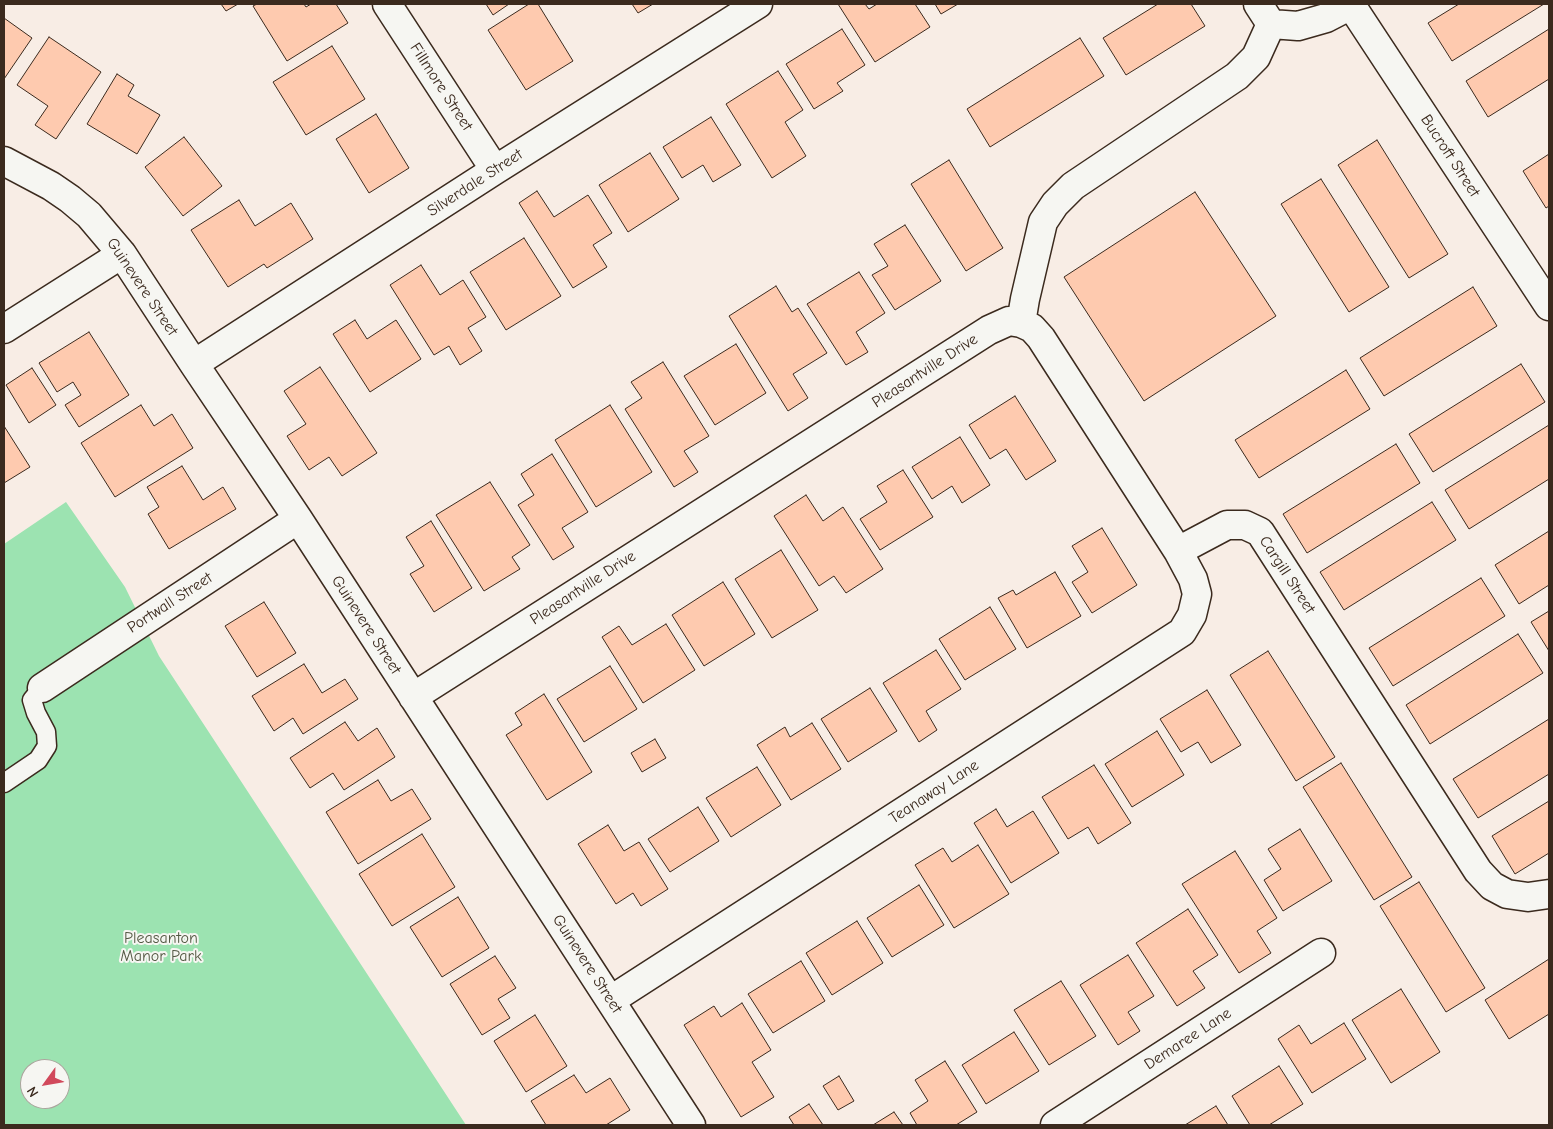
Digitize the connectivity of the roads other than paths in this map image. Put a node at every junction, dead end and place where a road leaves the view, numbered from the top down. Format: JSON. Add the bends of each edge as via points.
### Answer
{"nodes":[{"id":1,"x":387,"y":4,"type":"edge"},
{"id":2,"x":758,"y":4,"type":"edge"},
{"id":3,"x":1352,"y":4,"type":"edge"},
{"id":4,"x":1265,"y":14,"type":"edge"},
{"id":5,"x":4,"y":161,"type":"edge"},
{"id":6,"x":495,"y":170,"type":"junction"},
{"id":7,"x":122,"y":254,"type":"junction"},
{"id":8,"x":1549,"y":306,"type":"edge"},
{"id":9,"x":1021,"y":322,"type":"junction"},
{"id":10,"x":4,"y":329,"type":"edge"},
{"id":11,"x":194,"y":364,"type":"junction"},
{"id":12,"x":298,"y":519,"type":"junction"},
{"id":13,"x":1178,"y":551,"type":"junction"},
{"id":14,"x":42,"y":688,"type":"joint"},
{"id":15,"x":413,"y":697,"type":"junction"},
{"id":16,"x":4,"y":782,"type":"edge"},
{"id":17,"x":1549,"y":894,"type":"edge"},
{"id":18,"x":1321,"y":953,"type":"dead end"},
{"id":19,"x":611,"y":1000,"type":"junction"},
{"id":20,"x":691,"y":1125,"type":"edge"},
{"id":21,"x":1055,"y":1125,"type":"edge"}],
"edges":[{"from":1,"to":6,"type":"street","name":"Fillmore Street"},
{"from":2,"to":6,"type":"street","name":"Silverdale Street"},
{"from":3,"to":4,"type":"street","via":[[1326,18],[1298,26]]},
{"from":3,"to":8,"type":"street","name":"Bucroft Street"},
{"from":4,"to":9,"type":"street","via":[[1256,57],[1237,76],[1073,186],[1055,204],[1043,222]]},
{"from":5,"to":7,"type":"street","name":"Guinevere Street","via":[[70,199]]},
{"from":6,"to":11,"type":"street","name":"Silverdale Street"},
{"from":7,"to":10,"type":"street"},
{"from":7,"to":11,"type":"street","name":"Guinevere Street"},
{"from":9,"to":13,"type":"street","via":[[1041,338]]},
{"from":9,"to":15,"type":"street","name":"Pleasantville Drive","via":[[1009,321],[989,330]]},
{"from":11,"to":12,"type":"street","name":"Guinevere Street"},
{"from":12,"to":14,"type":"street","name":"Portwall Street"},
{"from":12,"to":15,"type":"street","name":"Guinevere Street"},
{"from":13,"to":17,"type":"street","name":"Cargill Street","via":[[1227,525],[1245,525],[1260,532],[1478,871],[1492,886],[1507,894],[1528,897]]},
{"from":13,"to":19,"type":"street","name":"Teanaway Lane","via":[[1197,594],[1192,615],[1182,632]]},
{"from":14,"to":16,"type":"lane","via":[[32,700],[46,732],[47,746],[38,760]]},
{"from":15,"to":19,"type":"street","name":"Guinevere Street"},
{"from":18,"to":21,"type":"street","name":"Demaree Lane"},
{"from":19,"to":20,"type":"street","name":"Guinevere Street"}]}
